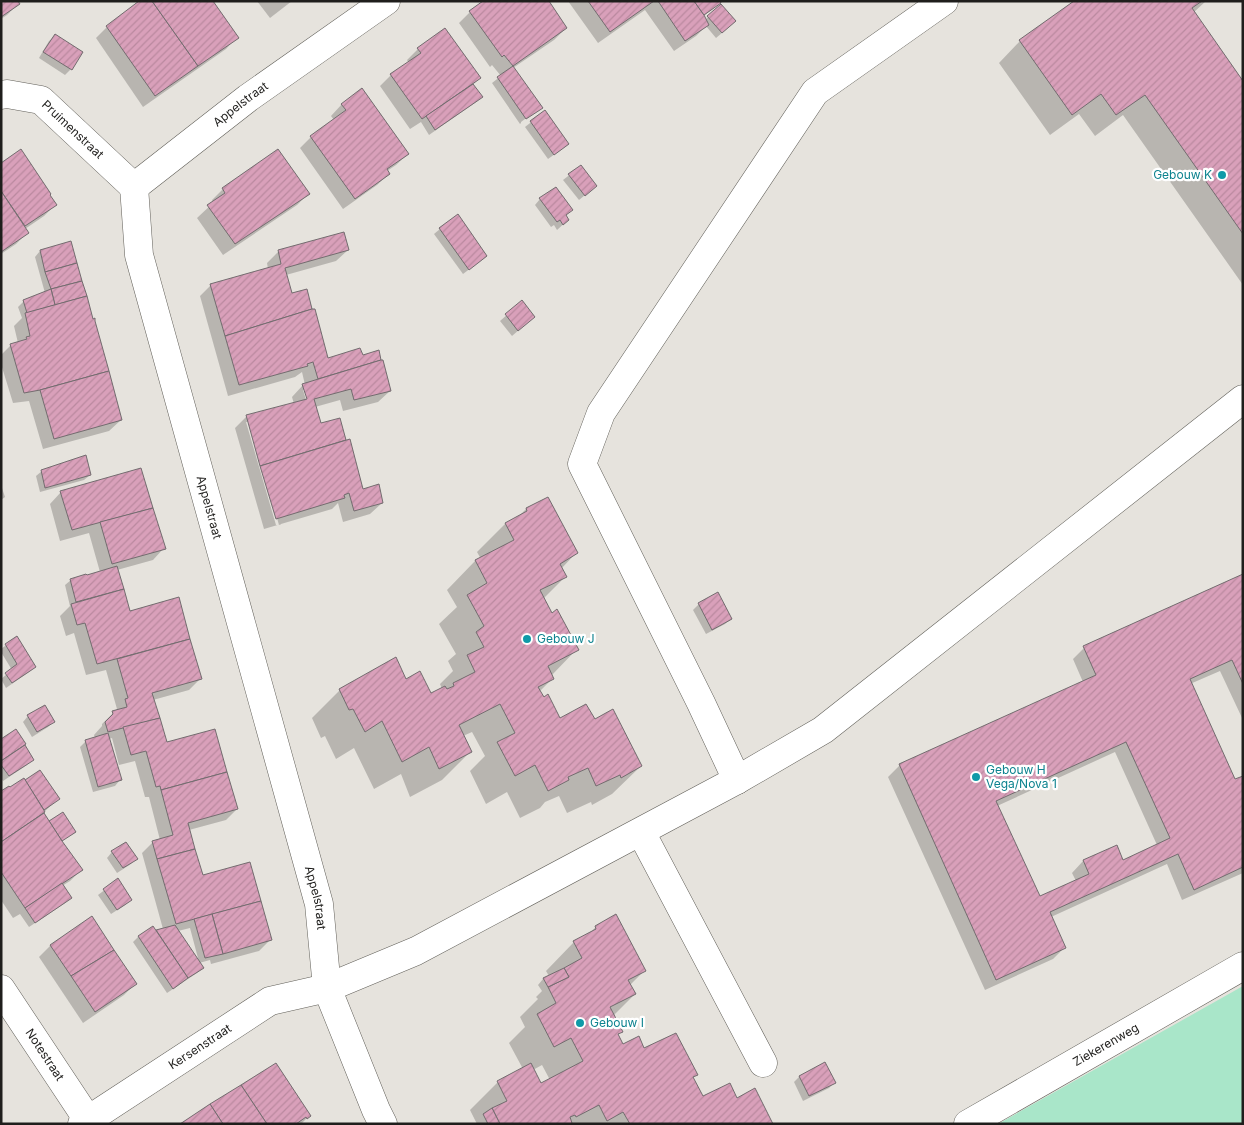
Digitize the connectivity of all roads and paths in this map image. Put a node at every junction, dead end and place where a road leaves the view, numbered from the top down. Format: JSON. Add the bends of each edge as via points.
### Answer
{"nodes":[{"id":1,"x":386,"y":1,"type":"edge"},
{"id":2,"x":944,"y":1,"type":"edge"},
{"id":3,"x":1,"y":95,"type":"edge"},
{"id":4,"x":134,"y":187,"type":"junction"},
{"id":5,"x":1243,"y":399,"type":"edge"},
{"id":6,"x":737,"y":780,"type":"junction"},
{"id":7,"x":641,"y":832,"type":"junction"},
{"id":8,"x":1243,"y":966,"type":"edge"},
{"id":9,"x":327,"y":988,"type":"junction"},
{"id":10,"x":1,"y":989,"type":"edge"},
{"id":11,"x":763,"y":1063,"type":"dead end"},
{"id":12,"x":85,"y":1122,"type":"edge"},
{"id":13,"x":383,"y":1124,"type":"edge"},
{"id":14,"x":968,"y":1124,"type":"edge"}],
"edges":[{"from":1,"to":4,"type":"street","name":"Appelstraat","via":[[248,98]]},
{"from":2,"to":6,"type":"street","via":[[816,92],[601,413],[582,464]]},
{"from":3,"to":4,"type":"street","name":"Pruimenstraat","via":[[41,100]]},
{"from":4,"to":9,"type":"street","name":"Appelstraat","via":[[139,255],[319,904]]},
{"from":5,"to":6,"type":"street","name":"Kersenstraat","via":[[823,730]]},
{"from":6,"to":7,"type":"street","name":"Kersenstraat"},
{"from":7,"to":9,"type":"street","name":"Kersenstraat","via":[[416,951]]},
{"from":7,"to":11,"type":"street"},
{"from":8,"to":14,"type":"street","name":"Ziekerenweg"},
{"from":9,"to":12,"type":"street","name":"Kersenstraat","via":[[270,1001]]},
{"from":9,"to":13,"type":"street","name":"Appelstraat"},
{"from":10,"to":12,"type":"street","name":"Notestraat"}]}
